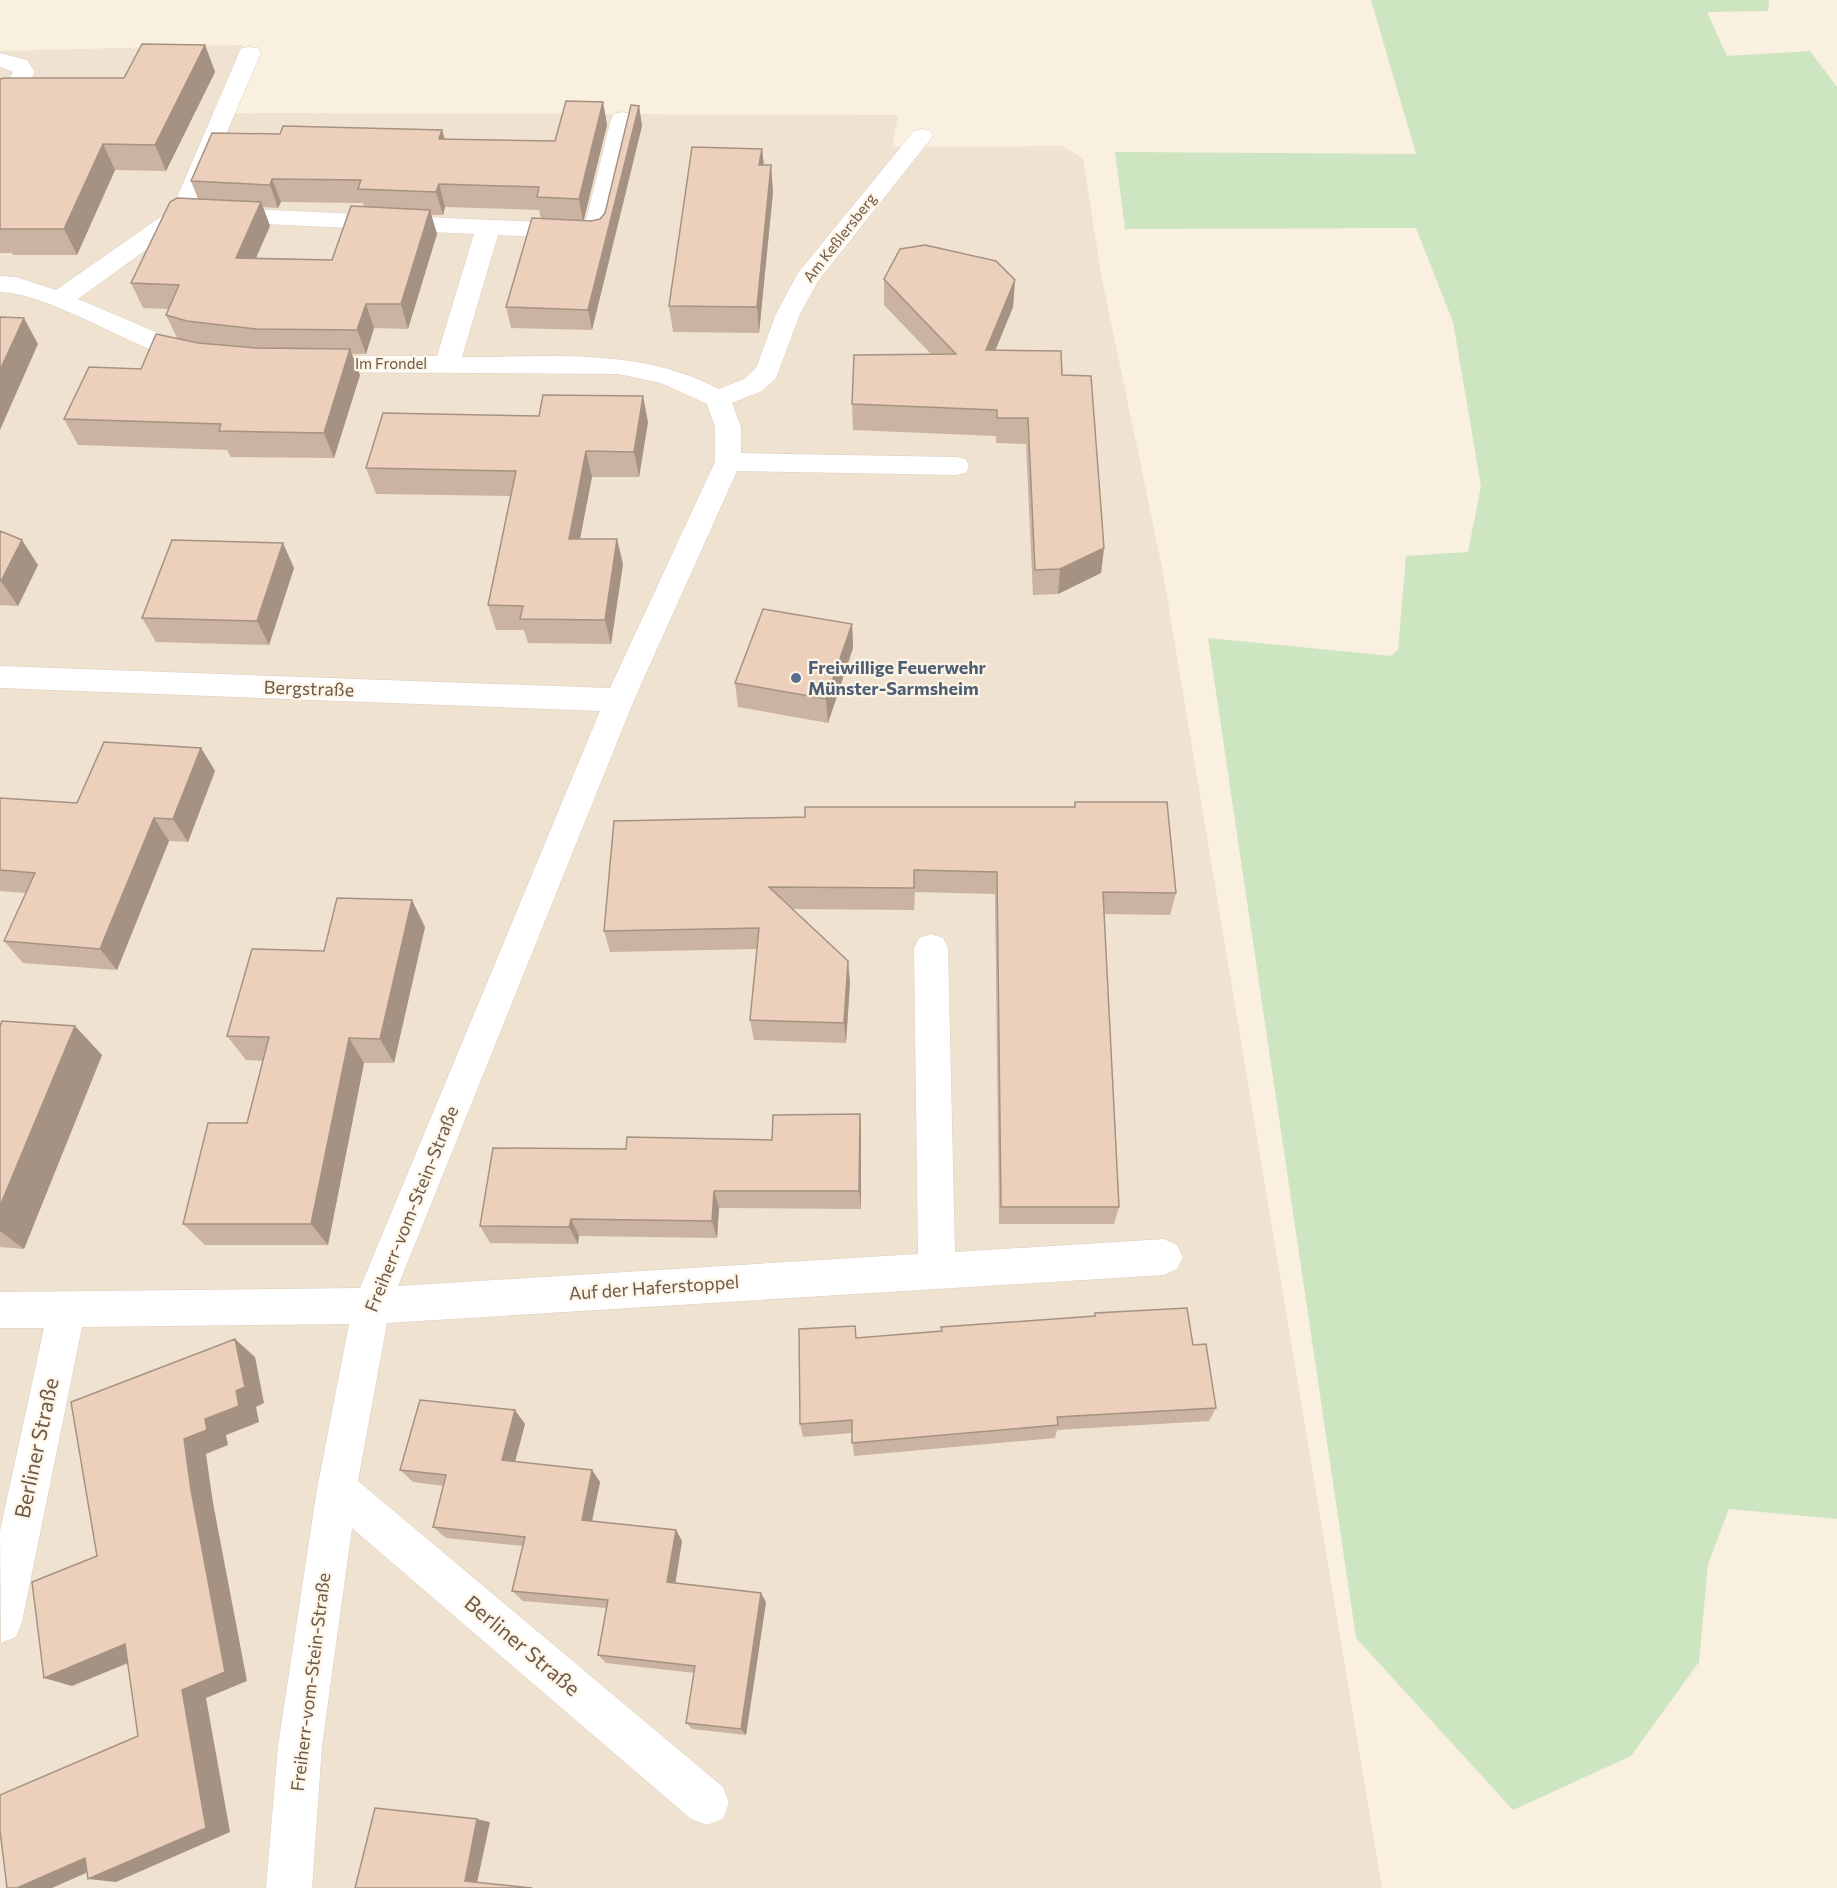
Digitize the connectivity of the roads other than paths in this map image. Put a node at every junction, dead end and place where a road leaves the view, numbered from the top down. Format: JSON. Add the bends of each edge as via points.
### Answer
{"nodes":[{"id":1,"x":250,"y":53,"type":"dead end"},
{"id":2,"x":0,"y":60,"type":"edge"},
{"id":3,"x":8,"y":98,"type":"edge"},
{"id":4,"x":622,"y":119,"type":"dead end"},
{"id":5,"x":922,"y":136,"type":"dead end"},
{"id":6,"x":182,"y":213,"type":"junction"},
{"id":7,"x":489,"y":228,"type":"junction"},
{"id":8,"x":0,"y":284,"type":"edge"},
{"id":9,"x":59,"y":300,"type":"junction"},
{"id":10,"x":220,"y":359,"type":"edge"},
{"id":11,"x":447,"y":363,"type":"junction"},
{"id":12,"x":291,"y":364,"type":"edge"},
{"id":13,"x":718,"y":399,"type":"junction"},
{"id":14,"x":728,"y":462,"type":"junction"},
{"id":15,"x":956,"y":466,"type":"dead end"},
{"id":16,"x":0,"y":677,"type":"edge"},
{"id":17,"x":619,"y":700,"type":"junction"},
{"id":18,"x":931,"y":948,"type":"dead end"},
{"id":19,"x":1164,"y":1257,"type":"dead end"},
{"id":20,"x":937,"y":1270,"type":"junction"},
{"id":21,"x":371,"y":1306,"type":"junction"},
{"id":22,"x":0,"y":1310,"type":"edge"},
{"id":23,"x":67,"y":1310,"type":"junction"},
{"id":24,"x":337,"y":1489,"type":"junction"},
{"id":25,"x":1,"y":1622,"type":"edge"},
{"id":26,"x":707,"y":1803,"type":"dead end"},
{"id":27,"x":288,"y":1888,"type":"edge"}],
"edges":[{"from":1,"to":6,"type":"street"},
{"from":2,"to":3,"type":"street","via":[[19,65],[24,72]]},
{"from":4,"to":7,"type":"street","via":[[595,232]]},
{"from":5,"to":13,"type":"street","name":"Am Keßlersberg","via":[[807,278],[788,314],[767,372],[753,384]]},
{"from":6,"to":7,"type":"street"},
{"from":6,"to":9,"type":"street"},
{"from":7,"to":11,"type":"street","name":"Im Frondel"},
{"from":8,"to":9,"type":"street"},
{"from":9,"to":10,"type":"street","via":[[177,351]]},
{"from":11,"to":12,"type":"street","name":"Im Frondel"},
{"from":11,"to":13,"type":"street","name":"Im Frondel","via":[[618,366],[656,371],[688,382]]},
{"from":13,"to":14,"type":"street","via":[[728,427]]},
{"from":14,"to":15,"type":"street"},
{"from":14,"to":17,"type":"street"},
{"from":16,"to":17,"type":"street","name":"Bergstraße"},
{"from":17,"to":21,"type":"street","name":"Freiherr-vom-Stein-Straße"},
{"from":18,"to":20,"type":"street"},
{"from":19,"to":20,"type":"street","name":"Auf der Haferstoppel"},
{"from":20,"to":21,"type":"street","name":"Auf der Haferstoppel"},
{"from":21,"to":23,"type":"street"},
{"from":21,"to":24,"type":"street","name":"Freiherr-vom-Stein-Straße"},
{"from":22,"to":23,"type":"street"},
{"from":23,"to":25,"type":"street","name":"Berliner Straße"},
{"from":24,"to":26,"type":"street","name":"Berliner Straße"},
{"from":24,"to":27,"type":"street","name":"Freiherr-vom-Stein-Straße","via":[[300,1746]]}]}
